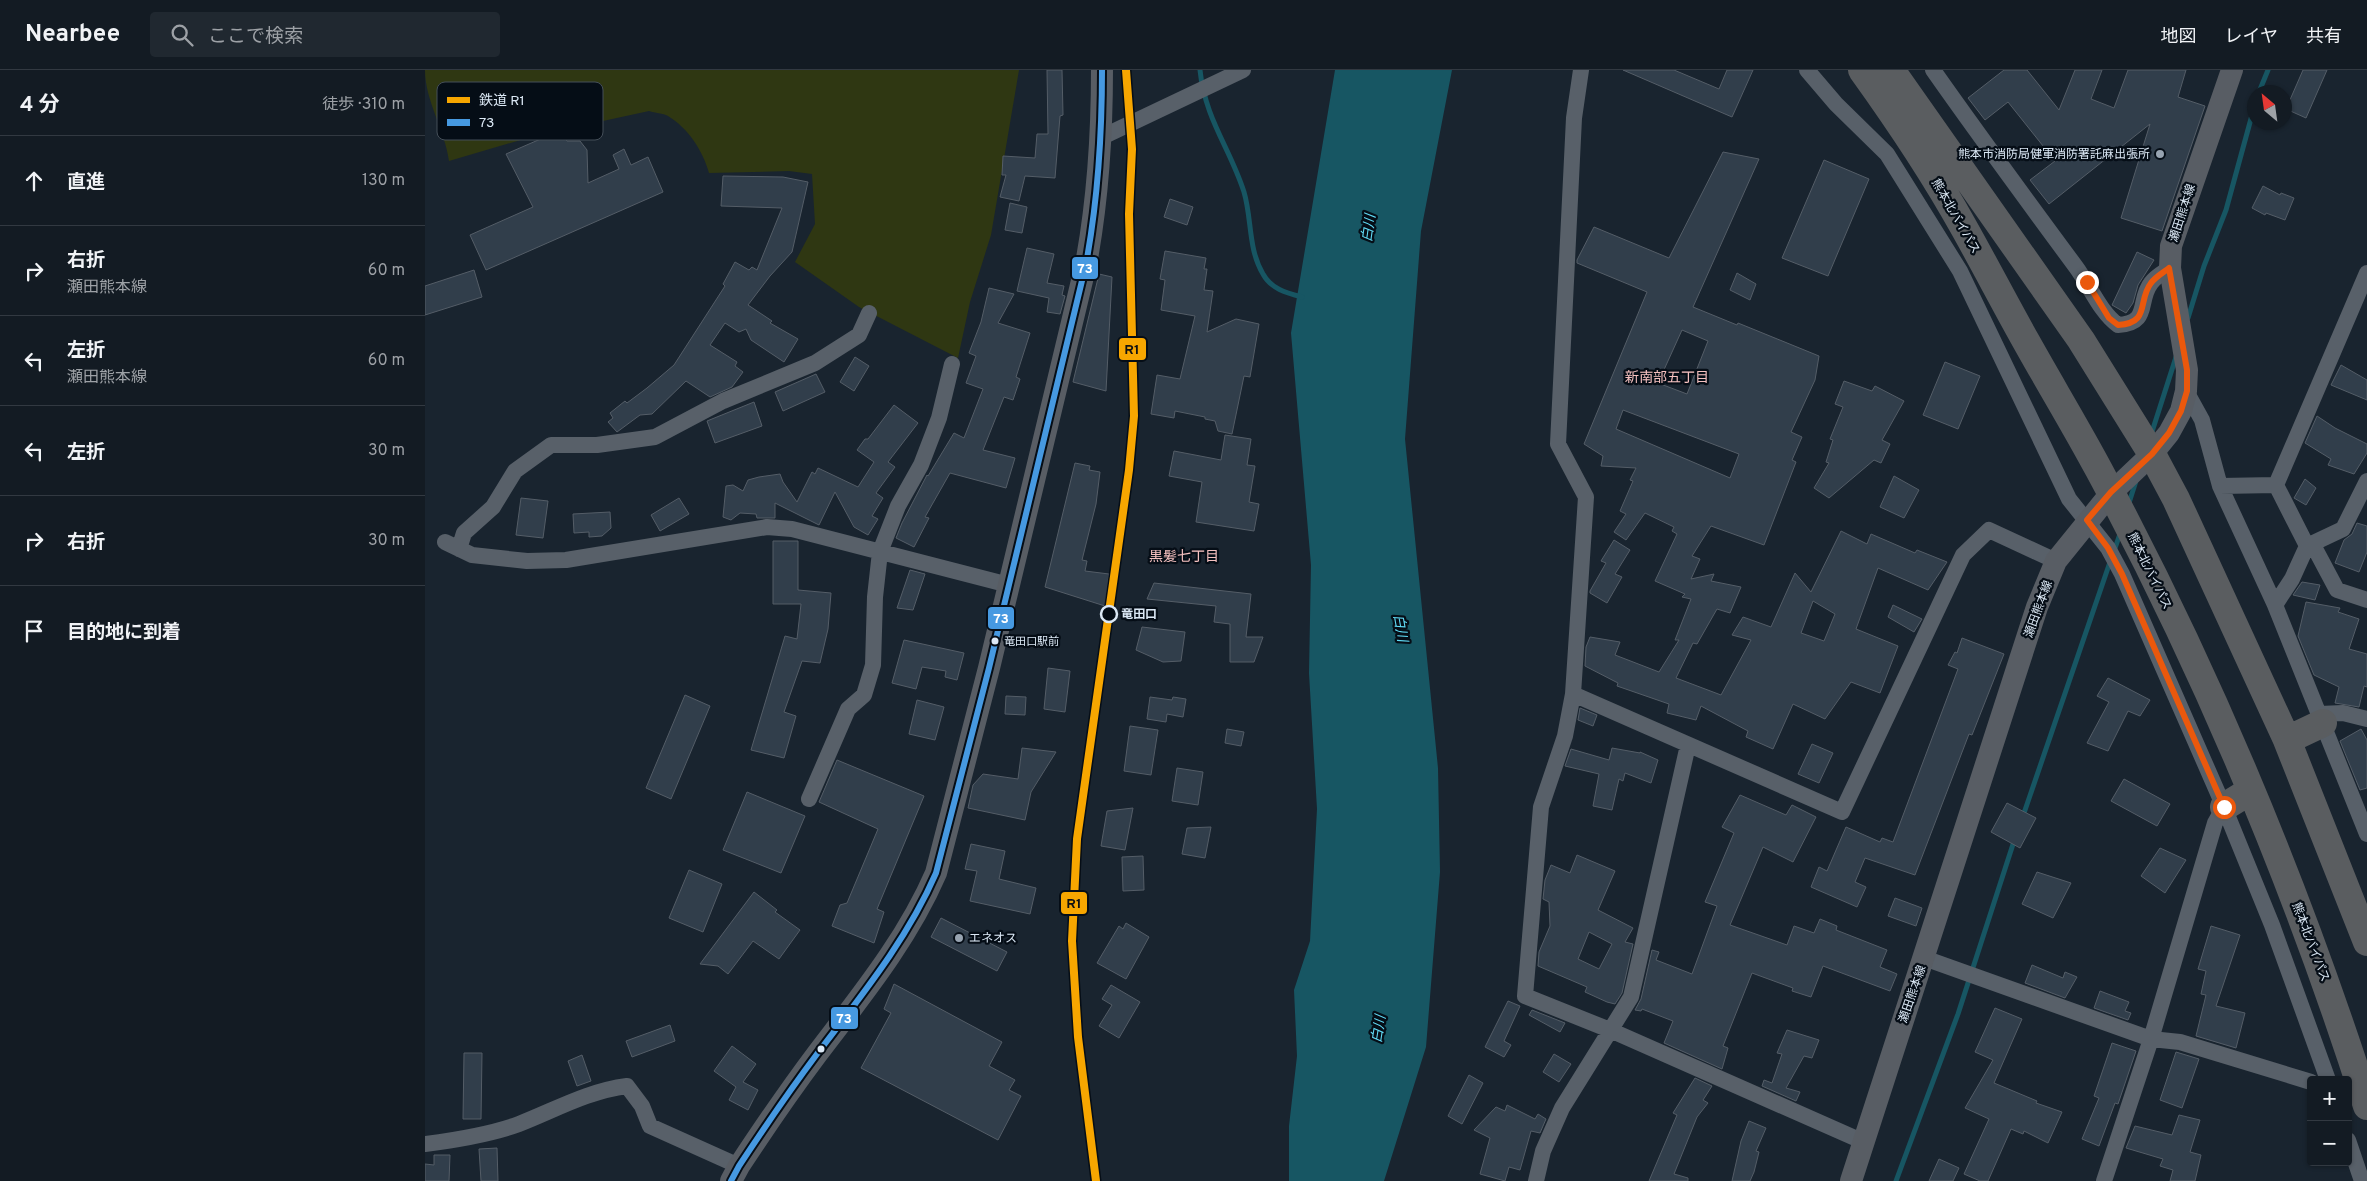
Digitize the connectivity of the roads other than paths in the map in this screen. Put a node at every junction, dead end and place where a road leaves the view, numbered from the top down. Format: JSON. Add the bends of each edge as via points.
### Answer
{"nodes":[{"id":1,"x":1102,"y":70,"type":"edge"},
{"id":2,"x":1243,"y":70,"type":"edge"},
{"id":3,"x":1581,"y":70,"type":"edge"},
{"id":4,"x":1807,"y":70,"type":"edge"},
{"id":5,"x":1862,"y":70,"type":"edge"},
{"id":6,"x":1891,"y":70,"type":"edge"},
{"id":7,"x":1933,"y":70,"type":"edge"},
{"id":8,"x":2232,"y":70,"type":"edge"},
{"id":9,"x":1102,"y":138,"type":"junction"},
{"id":10,"x":2169,"y":268,"type":"junction"},
{"id":11,"x":2367,"y":273,"type":"edge"},
{"id":12,"x":869,"y":313,"type":"dead end"},
{"id":13,"x":952,"y":364,"type":"dead end"},
{"id":14,"x":2187,"y":391,"type":"junction"},
{"id":15,"x":2152,"y":454,"type":"junction"},
{"id":16,"x":2367,"y":481,"type":"edge"},
{"id":17,"x":2276,"y":485,"type":"junction"},
{"id":18,"x":2220,"y":486,"type":"junction"},
{"id":19,"x":2111,"y":492,"type":"junction"},
{"id":20,"x":2087,"y":520,"type":"junction"},
{"id":21,"x":2309,"y":545,"type":"junction"},
{"id":22,"x":880,"y":552,"type":"junction"},
{"id":23,"x":2055,"y":561,"type":"junction"},
{"id":24,"x":1009,"y":585,"type":"junction"},
{"id":25,"x":2367,"y":600,"type":"edge"},
{"id":26,"x":2275,"y":605,"type":"junction"},
{"id":27,"x":1573,"y":694,"type":"junction"},
{"id":28,"x":2321,"y":718,"type":"junction"},
{"id":29,"x":2367,"y":719,"type":"edge"},
{"id":30,"x":2287,"y":740,"type":"junction"},
{"id":31,"x":1688,"y":746,"type":"junction"},
{"id":32,"x":2250,"y":791,"type":"junction"},
{"id":33,"x":809,"y":799,"type":"dead end"},
{"id":34,"x":2224,"y":807,"type":"junction"},
{"id":35,"x":2367,"y":834,"type":"edge"},
{"id":36,"x":2367,"y":942,"type":"edge"},
{"id":37,"x":1924,"y":958,"type":"junction"},
{"id":38,"x":1610,"y":1030,"type":"junction"},
{"id":39,"x":2151,"y":1039,"type":"junction"},
{"id":40,"x":2327,"y":1076,"type":"edge"},
{"id":41,"x":2307,"y":1081,"type":"edge"},
{"id":42,"x":2367,"y":1106,"type":"edge"},
{"id":43,"x":1864,"y":1142,"type":"junction"},
{"id":44,"x":425,"y":1144,"type":"edge"},
{"id":45,"x":2352,"y":1152,"type":"edge"},
{"id":46,"x":735,"y":1174,"type":"edge"},
{"id":47,"x":1536,"y":1181,"type":"edge"},
{"id":48,"x":1851,"y":1181,"type":"edge"},
{"id":49,"x":2104,"y":1181,"type":"edge"},
{"id":50,"x":2362,"y":1181,"type":"edge"}],
"edges":[{"from":1,"to":9,"type":"main road"},
{"from":2,"to":9,"type":"street"},
{"from":3,"to":27,"type":"street","via":[[1574,118],[1558,444],[1586,497]]},
{"from":4,"to":20,"type":"street","via":[[1887,154],[1960,271],[2069,499]]},
{"from":5,"to":19,"type":"highway","name":"熊本北バイパス","via":[[1900,123],[1962,224]]},
{"from":6,"to":15,"type":"highway","via":[[2081,340]]},
{"from":7,"to":10,"type":"street","via":[[2087,282],[2109,318],[2118,325],[2130,324],[2140,316],[2150,283]]},
{"from":8,"to":10,"type":"main road","name":"瀬田熊本線","via":[[2171,246]]},
{"from":9,"to":24,"type":"main road","via":[[1096,211],[1086,264]]},
{"from":10,"to":14,"type":"main road","name":"瀬田熊本線","via":[[2186,362]]},
{"from":11,"to":17,"type":"street"},
{"from":12,"to":22,"type":"street","via":[[859,336],[815,364],[723,401],[655,437],[597,445],[551,445],[515,471],[493,507],[452,545],[472,554],[527,561],[565,560],[767,527],[792,529]]},
{"from":13,"to":22,"type":"street","via":[[939,418]]},
{"from":14,"to":15,"type":"main road","name":"瀬田熊本線","via":[[2169,433]]},
{"from":14,"to":18,"type":"street","via":[[2202,420]]},
{"from":15,"to":19,"type":"main road","name":"瀬田熊本線"},
{"from":15,"to":30,"type":"highway"},
{"from":16,"to":21,"type":"street","via":[[2343,529]]},
{"from":17,"to":18,"type":"street"},
{"from":17,"to":21,"type":"street"},
{"from":18,"to":26,"type":"street"},
{"from":19,"to":20,"type":"main road","name":"瀬田熊本線"},
{"from":19,"to":32,"type":"highway","name":"熊本北バイパス","via":[[2227,732]]},
{"from":20,"to":23,"type":"main road","name":"瀬田熊本線"},
{"from":20,"to":34,"type":"street","via":[[2122,574]]},
{"from":21,"to":25,"type":"street","via":[[2337,590]]},
{"from":21,"to":26,"type":"street"},
{"from":22,"to":24,"type":"street"},
{"from":22,"to":33,"type":"street","via":[[873,665],[864,695],[848,709]]},
{"from":23,"to":31,"type":"street","via":[[1989,530],[1963,555],[1842,812]]},
{"from":23,"to":37,"type":"main road","name":"瀬田熊本線"},
{"from":24,"to":46,"type":"main road","via":[[936,873],[923,904],[892,954],[804,1071]]},
{"from":26,"to":28,"type":"street"},
{"from":27,"to":31,"type":"street"},
{"from":27,"to":38,"type":"street","via":[[1565,736],[1541,807],[1525,996]]},
{"from":28,"to":29,"type":"street","via":[[2343,713]]},
{"from":28,"to":30,"type":"highway"},
{"from":28,"to":35,"type":"street"},
{"from":30,"to":36,"type":"highway"},
{"from":31,"to":38,"type":"street","via":[[1631,998]]},
{"from":32,"to":34,"type":"highway"},
{"from":32,"to":42,"type":"highway","name":"熊本北バイパス","via":[[2330,992]]},
{"from":34,"to":39,"type":"street","via":[[2215,823]]},
{"from":34,"to":40,"type":"street","via":[[2272,925]]},
{"from":37,"to":39,"type":"street"},
{"from":37,"to":43,"type":"main road","name":"瀬田熊本線"},
{"from":38,"to":43,"type":"street"},
{"from":38,"to":47,"type":"street","via":[[1562,1108],[1543,1152]]},
{"from":39,"to":41,"type":"street","via":[[2180,1042]]},
{"from":39,"to":49,"type":"street"},
{"from":43,"to":48,"type":"main road","name":"瀬田熊本線"},
{"from":44,"to":46,"type":"street","via":[[469,1137],[517,1124],[602,1090],[627,1086],[642,1106],[650,1126]]},
{"from":45,"to":50,"type":"street"}]}
